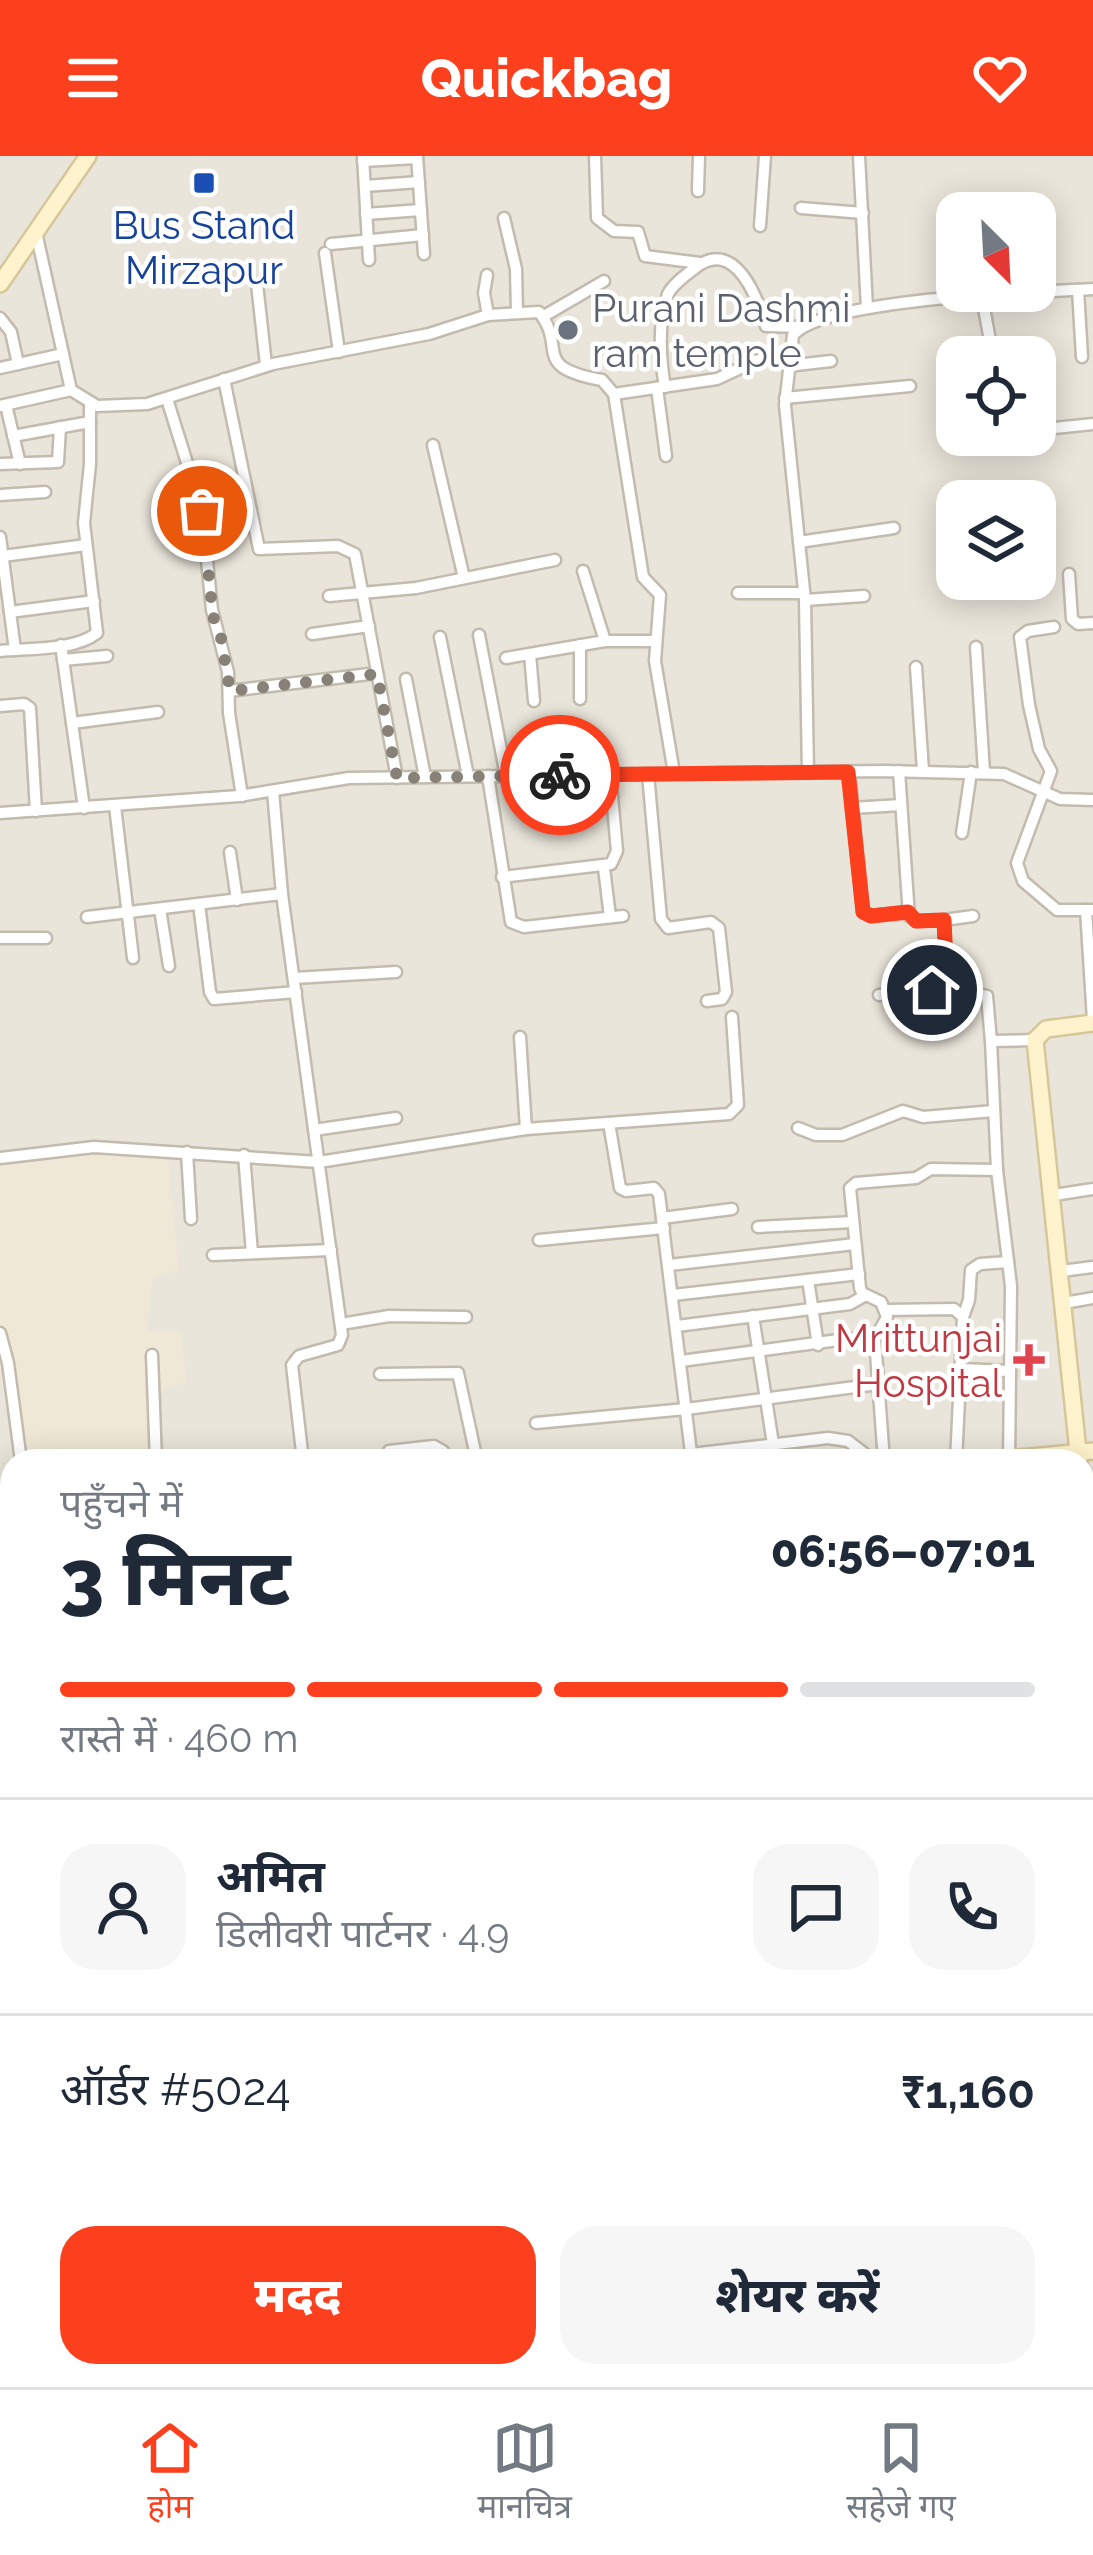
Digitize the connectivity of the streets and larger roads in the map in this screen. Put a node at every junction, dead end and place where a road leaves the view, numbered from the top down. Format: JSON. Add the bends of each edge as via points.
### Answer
{"nodes":[{"id":1,"x":88,"y":156,"type":"edge"},
{"id":2,"x":595,"y":156,"type":"edge"},
{"id":3,"x":699,"y":156,"type":"edge"},
{"id":4,"x":765,"y":156,"type":"edge"},
{"id":5,"x":859,"y":156,"type":"edge"},
{"id":6,"x":417,"y":157,"type":"edge"},
{"id":7,"x":363,"y":159,"type":"edge"},
{"id":8,"x":419,"y":182,"type":"junction"},
{"id":9,"x":365,"y":186,"type":"junction"},
{"id":10,"x":698,"y":191,"type":"dead end"},
{"id":11,"x":800,"y":208,"type":"dead end"},
{"id":12,"x":421,"y":210,"type":"junction"},
{"id":13,"x":863,"y":213,"type":"junction"},
{"id":14,"x":366,"y":214,"type":"junction"},
{"id":15,"x":504,"y":218,"type":"dead end"},
{"id":16,"x":760,"y":226,"type":"dead end"},
{"id":17,"x":36,"y":232,"type":"junction"},
{"id":18,"x":423,"y":235,"type":"junction"},
{"id":19,"x":368,"y":240,"type":"junction"},
{"id":20,"x":424,"y":254,"type":"dead end"},
{"id":21,"x":369,"y":260,"type":"dead end"},
{"id":22,"x":703,"y":263,"type":"junction"},
{"id":23,"x":488,"y":275,"type":"dead end"},
{"id":24,"x":604,"y":280,"type":"dead end"},
{"id":25,"x":0,"y":284,"type":"edge"},
{"id":26,"x":257,"y":284,"type":"dead end"},
{"id":27,"x":1093,"y":289,"type":"edge"},
{"id":28,"x":1078,"y":290,"type":"junction"},
{"id":29,"x":1056,"y":292,"type":"edge"},
{"id":30,"x":936,"y":301,"type":"edge"},
{"id":31,"x":867,"y":308,"type":"junction"},
{"id":32,"x":517,"y":312,"type":"junction"},
{"id":33,"x":488,"y":315,"type":"junction"},
{"id":34,"x":544,"y":316,"type":"junction"},
{"id":35,"x":0,"y":318,"type":"edge"},
{"id":36,"x":800,"y":327,"type":"junction"},
{"id":37,"x":339,"y":352,"type":"junction"},
{"id":38,"x":62,"y":355,"type":"junction"},
{"id":39,"x":1082,"y":357,"type":"dead end"},
{"id":40,"x":788,"y":361,"type":"junction"},
{"id":41,"x":831,"y":361,"type":"dead end"},
{"id":42,"x":18,"y":364,"type":"junction"},
{"id":43,"x":266,"y":365,"type":"junction"},
{"id":44,"x":0,"y":368,"type":"edge"},
{"id":45,"x":224,"y":379,"type":"junction"},
{"id":46,"x":910,"y":386,"type":"dead end"},
{"id":47,"x":661,"y":388,"type":"junction"},
{"id":48,"x":71,"y":390,"type":"junction"},
{"id":49,"x":614,"y":394,"type":"junction"},
{"id":50,"x":167,"y":398,"type":"junction"},
{"id":51,"x":785,"y":398,"type":"junction"},
{"id":52,"x":89,"y":405,"type":"junction"},
{"id":53,"x":3,"y":406,"type":"edge"},
{"id":54,"x":90,"y":422,"type":"junction"},
{"id":55,"x":1093,"y":424,"type":"edge"},
{"id":56,"x":60,"y":428,"type":"junction"},
{"id":57,"x":1056,"y":428,"type":"edge"},
{"id":58,"x":13,"y":436,"type":"junction"},
{"id":59,"x":433,"y":445,"type":"dead end"},
{"id":60,"x":666,"y":456,"type":"dead end"},
{"id":61,"x":0,"y":464,"type":"edge"},
{"id":62,"x":20,"y":464,"type":"junction"},
{"id":63,"x":45,"y":492,"type":"dead end"},
{"id":64,"x":0,"y":495,"type":"edge"},
{"id":65,"x":894,"y":528,"type":"dead end"},
{"id":66,"x":0,"y":537,"type":"edge"},
{"id":67,"x":799,"y":542,"type":"junction"},
{"id":68,"x":86,"y":545,"type":"junction"},
{"id":69,"x":3,"y":556,"type":"edge"},
{"id":70,"x":555,"y":560,"type":"dead end"},
{"id":71,"x":583,"y":571,"type":"dead end"},
{"id":72,"x":1070,"y":574,"type":"dead end"},
{"id":73,"x":464,"y":578,"type":"junction"},
{"id":74,"x":738,"y":592,"type":"dead end"},
{"id":75,"x":363,"y":594,"type":"junction"},
{"id":76,"x":329,"y":596,"type":"dead end"},
{"id":77,"x":863,"y":596,"type":"dead end"},
{"id":78,"x":804,"y":597,"type":"junction"},
{"id":79,"x":94,"y":601,"type":"junction"},
{"id":80,"x":10,"y":612,"type":"junction"},
{"id":81,"x":1093,"y":623,"type":"edge"},
{"id":82,"x":368,"y":626,"type":"junction"},
{"id":83,"x":1054,"y":627,"type":"dead end"},
{"id":84,"x":312,"y":634,"type":"dead end"},
{"id":85,"x":479,"y":635,"type":"dead end"},
{"id":86,"x":440,"y":637,"type":"dead end"},
{"id":87,"x":605,"y":640,"type":"junction"},
{"id":88,"x":656,"y":641,"type":"junction"},
{"id":89,"x":61,"y":645,"type":"junction"},
{"id":90,"x":580,"y":645,"type":"junction"},
{"id":91,"x":976,"y":647,"type":"dead end"},
{"id":92,"x":15,"y":650,"type":"junction"},
{"id":93,"x":0,"y":651,"type":"edge"},
{"id":94,"x":530,"y":654,"type":"junction"},
{"id":95,"x":107,"y":656,"type":"dead end"},
{"id":96,"x":506,"y":658,"type":"dead end"},
{"id":97,"x":63,"y":660,"type":"junction"},
{"id":98,"x":916,"y":667,"type":"dead end"},
{"id":99,"x":377,"y":674,"type":"junction"},
{"id":100,"x":406,"y":679,"type":"dead end"},
{"id":101,"x":230,"y":691,"type":"junction"},
{"id":102,"x":580,"y":699,"type":"dead end"},
{"id":103,"x":534,"y":701,"type":"dead end"},
{"id":104,"x":0,"y":706,"type":"edge"},
{"id":105,"x":158,"y":712,"type":"dead end"},
{"id":106,"x":72,"y":722,"type":"junction"},
{"id":107,"x":899,"y":771,"type":"junction"},
{"id":108,"x":923,"y":771,"type":"junction"},
{"id":109,"x":848,"y":772,"type":"junction"},
{"id":110,"x":977,"y":772,"type":"junction"},
{"id":111,"x":674,"y":773,"type":"junction"},
{"id":112,"x":808,"y":773,"type":"junction"},
{"id":113,"x":610,"y":774,"type":"junction"},
{"id":114,"x":648,"y":774,"type":"junction"},
{"id":115,"x":468,"y":776,"type":"junction"},
{"id":116,"x":488,"y":776,"type":"junction"},
{"id":117,"x":506,"y":776,"type":"junction"},
{"id":118,"x":424,"y":777,"type":"junction"},
{"id":119,"x":397,"y":778,"type":"junction"},
{"id":120,"x":273,"y":791,"type":"junction"},
{"id":121,"x":1042,"y":791,"type":"junction"},
{"id":122,"x":242,"y":796,"type":"junction"},
{"id":123,"x":1093,"y":800,"type":"edge"},
{"id":124,"x":902,"y":805,"type":"junction"},
{"id":125,"x":115,"y":806,"type":"junction"},
{"id":126,"x":83,"y":808,"type":"junction"},
{"id":127,"x":852,"y":808,"type":"junction"},
{"id":128,"x":36,"y":811,"type":"junction"},
{"id":129,"x":0,"y":813,"type":"edge"},
{"id":130,"x":962,"y":832,"type":"dead end"},
{"id":131,"x":230,"y":852,"type":"dead end"},
{"id":132,"x":604,"y":868,"type":"junction"},
{"id":133,"x":502,"y":877,"type":"junction"},
{"id":134,"x":282,"y":894,"type":"junction"},
{"id":135,"x":237,"y":900,"type":"junction"},
{"id":136,"x":200,"y":904,"type":"junction"},
{"id":137,"x":160,"y":909,"type":"junction"},
{"id":138,"x":1089,"y":910,"type":"edge"},
{"id":139,"x":129,"y":912,"type":"junction"},
{"id":140,"x":908,"y":912,"type":"junction"},
{"id":141,"x":974,"y":916,"type":"dead end"},
{"id":142,"x":87,"y":917,"type":"dead end"},
{"id":143,"x":944,"y":920,"type":"junction"},
{"id":144,"x":0,"y":938,"type":"edge"},
{"id":145,"x":46,"y":938,"type":"dead end"},
{"id":146,"x":133,"y":958,"type":"dead end"},
{"id":147,"x":169,"y":966,"type":"dead end"},
{"id":148,"x":397,"y":972,"type":"dead end"},
{"id":149,"x":294,"y":978,"type":"junction"},
{"id":150,"x":947,"y":988,"type":"junction"},
{"id":151,"x":932,"y":990,"type":"junction"},
{"id":152,"x":296,"y":992,"type":"junction"},
{"id":153,"x":879,"y":995,"type":"dead end"},
{"id":154,"x":707,"y":1001,"type":"dead end"},
{"id":155,"x":732,"y":1017,"type":"dead end"},
{"id":156,"x":1093,"y":1022,"type":"edge"},
{"id":157,"x":935,"y":1032,"type":"dead end"},
{"id":158,"x":520,"y":1037,"type":"dead end"},
{"id":159,"x":1035,"y":1040,"type":"junction"},
{"id":160,"x":991,"y":1041,"type":"junction"},
{"id":161,"x":994,"y":1111,"type":"junction"},
{"id":162,"x":396,"y":1118,"type":"dead end"},
{"id":163,"x":609,"y":1123,"type":"junction"},
{"id":164,"x":798,"y":1128,"type":"dead end"},
{"id":165,"x":526,"y":1129,"type":"junction"},
{"id":166,"x":314,"y":1130,"type":"junction"},
{"id":167,"x":187,"y":1152,"type":"junction"},
{"id":168,"x":244,"y":1155,"type":"junction"},
{"id":169,"x":0,"y":1158,"type":"edge"},
{"id":170,"x":319,"y":1162,"type":"junction"},
{"id":171,"x":997,"y":1170,"type":"junction"},
{"id":172,"x":1093,"y":1190,"type":"edge"},
{"id":173,"x":1054,"y":1195,"type":"junction"},
{"id":174,"x":732,"y":1209,"type":"dead end"},
{"id":175,"x":190,"y":1219,"type":"dead end"},
{"id":176,"x":853,"y":1222,"type":"junction"},
{"id":177,"x":663,"y":1223,"type":"junction"},
{"id":178,"x":758,"y":1227,"type":"dead end"},
{"id":179,"x":539,"y":1240,"type":"dead end"},
{"id":180,"x":856,"y":1244,"type":"junction"},
{"id":181,"x":331,"y":1250,"type":"junction"},
{"id":182,"x":252,"y":1253,"type":"junction"},
{"id":183,"x":213,"y":1255,"type":"dead end"},
{"id":184,"x":1008,"y":1262,"type":"junction"},
{"id":185,"x":669,"y":1265,"type":"junction"},
{"id":186,"x":1093,"y":1267,"type":"edge"},
{"id":187,"x":1061,"y":1271,"type":"junction"},
{"id":188,"x":859,"y":1274,"type":"junction"},
{"id":189,"x":808,"y":1280,"type":"junction"},
{"id":190,"x":673,"y":1295,"type":"junction"},
{"id":191,"x":866,"y":1295,"type":"junction"},
{"id":192,"x":1093,"y":1298,"type":"edge"},
{"id":193,"x":1064,"y":1303,"type":"junction"},
{"id":194,"x":813,"y":1309,"type":"junction"},
{"id":195,"x":886,"y":1310,"type":"junction"},
{"id":196,"x":753,"y":1316,"type":"junction"},
{"id":197,"x":466,"y":1317,"type":"dead end"},
{"id":198,"x":963,"y":1317,"type":"junction"},
{"id":199,"x":341,"y":1324,"type":"junction"},
{"id":200,"x":677,"y":1326,"type":"junction"},
{"id":201,"x":0,"y":1333,"type":"edge"},
{"id":202,"x":875,"y":1339,"type":"junction"},
{"id":203,"x":818,"y":1345,"type":"junction"},
{"id":204,"x":758,"y":1352,"type":"junction"},
{"id":205,"x":152,"y":1355,"type":"dead end"},
{"id":206,"x":681,"y":1361,"type":"junction"},
{"id":207,"x":960,"y":1369,"type":"junction"},
{"id":208,"x":1010,"y":1371,"type":"junction"},
{"id":209,"x":380,"y":1374,"type":"dead end"},
{"id":210,"x":878,"y":1384,"type":"junction"},
{"id":211,"x":766,"y":1399,"type":"junction"},
{"id":212,"x":686,"y":1409,"type":"junction"},
{"id":213,"x":536,"y":1423,"type":"dead end"},
{"id":214,"x":773,"y":1444,"type":"junction"},
{"id":215,"x":19,"y":1449,"type":"edge"},
{"id":216,"x":156,"y":1449,"type":"edge"},
{"id":217,"x":302,"y":1449,"type":"edge"},
{"id":218,"x":407,"y":1449,"type":"edge"},
{"id":219,"x":439,"y":1449,"type":"edge"},
{"id":220,"x":474,"y":1449,"type":"edge"},
{"id":221,"x":690,"y":1449,"type":"edge"},
{"id":222,"x":744,"y":1449,"type":"edge"},
{"id":223,"x":856,"y":1449,"type":"edge"},
{"id":224,"x":883,"y":1449,"type":"edge"},
{"id":225,"x":957,"y":1449,"type":"edge"},
{"id":226,"x":1009,"y":1449,"type":"edge"},
{"id":227,"x":1082,"y":1449,"type":"edge"}],
"edges":[{"from":1,"to":17,"type":"street"},
{"from":2,"to":22,"type":"street","via":[[597,218],[614,231],[638,232],[644,256]]},
{"from":3,"to":10,"type":"street"},
{"from":4,"to":16,"type":"street"},
{"from":5,"to":13,"type":"street"},
{"from":6,"to":7,"type":"street"},
{"from":6,"to":8,"type":"street"},
{"from":7,"to":9,"type":"street"},
{"from":8,"to":9,"type":"street"},
{"from":8,"to":12,"type":"street"},
{"from":9,"to":14,"type":"street"},
{"from":11,"to":13,"type":"street"},
{"from":12,"to":14,"type":"street"},
{"from":12,"to":18,"type":"street"},
{"from":13,"to":31,"type":"street"},
{"from":14,"to":19,"type":"street"},
{"from":15,"to":32,"type":"street"},
{"from":17,"to":25,"type":"street"},
{"from":17,"to":38,"type":"street"},
{"from":18,"to":19,"type":"street"},
{"from":18,"to":20,"type":"street"},
{"from":19,"to":21,"type":"street"},
{"from":19,"to":37,"type":"street","via":[[328,249]]},
{"from":22,"to":36,"type":"street","via":[[723,261],[751,282],[766,326]]},
{"from":22,"to":47,"type":"street","via":[[668,296]]},
{"from":23,"to":33,"type":"street"},
{"from":24,"to":34,"type":"street"},
{"from":26,"to":43,"type":"street"},
{"from":27,"to":28,"type":"street"},
{"from":28,"to":29,"type":"street"},
{"from":28,"to":39,"type":"street"},
{"from":30,"to":31,"type":"street"},
{"from":31,"to":36,"type":"street"},
{"from":32,"to":33,"type":"street"},
{"from":32,"to":34,"type":"street"},
{"from":33,"to":37,"type":"street"},
{"from":34,"to":49,"type":"street","via":[[560,365],[602,380]]},
{"from":35,"to":42,"type":"street"},
{"from":36,"to":40,"type":"street"},
{"from":37,"to":43,"type":"street"},
{"from":38,"to":42,"type":"street"},
{"from":38,"to":48,"type":"street"},
{"from":40,"to":41,"type":"street"},
{"from":40,"to":47,"type":"street","via":[[758,360],[726,377]]},
{"from":40,"to":51,"type":"street"},
{"from":42,"to":44,"type":"street"},
{"from":43,"to":45,"type":"street"},
{"from":45,"to":50,"type":"street"},
{"from":45,"to":75,"type":"street","via":[[256,545],[267,552],[346,547],[356,554]]},
{"from":46,"to":51,"type":"street"},
{"from":47,"to":49,"type":"street"},
{"from":47,"to":60,"type":"street"},
{"from":48,"to":52,"type":"street"},
{"from":48,"to":53,"type":"street"},
{"from":49,"to":88,"type":"street","via":[[643,577],[660,596]]},
{"from":50,"to":52,"type":"street"},
{"from":50,"to":101,"type":"street","via":[[202,511]]},
{"from":51,"to":67,"type":"street"},
{"from":52,"to":54,"type":"street"},
{"from":53,"to":58,"type":"street"},
{"from":54,"to":56,"type":"street"},
{"from":54,"to":68,"type":"street"},
{"from":55,"to":57,"type":"street"},
{"from":56,"to":58,"type":"street"},
{"from":56,"to":62,"type":"street","via":[[58,462]]},
{"from":58,"to":62,"type":"street"},
{"from":59,"to":73,"type":"street"},
{"from":61,"to":62,"type":"street"},
{"from":63,"to":64,"type":"street"},
{"from":65,"to":67,"type":"street"},
{"from":66,"to":69,"type":"street"},
{"from":67,"to":78,"type":"street"},
{"from":68,"to":69,"type":"street"},
{"from":68,"to":79,"type":"street"},
{"from":69,"to":80,"type":"street"},
{"from":70,"to":73,"type":"street"},
{"from":71,"to":87,"type":"street"},
{"from":72,"to":81,"type":"street","via":[[1072,619]]},
{"from":73,"to":75,"type":"street"},
{"from":74,"to":78,"type":"street"},
{"from":75,"to":76,"type":"street"},
{"from":75,"to":82,"type":"street"},
{"from":77,"to":78,"type":"street"},
{"from":78,"to":112,"type":"street"},
{"from":79,"to":80,"type":"street"},
{"from":79,"to":89,"type":"street","via":[[94,637]]},
{"from":80,"to":92,"type":"street"},
{"from":82,"to":84,"type":"street"},
{"from":82,"to":99,"type":"street"},
{"from":83,"to":121,"type":"street","via":[[1020,637],[1029,705],[1051,767]]},
{"from":85,"to":117,"type":"street"},
{"from":86,"to":115,"type":"street"},
{"from":87,"to":88,"type":"street"},
{"from":87,"to":90,"type":"street"},
{"from":88,"to":111,"type":"street"},
{"from":89,"to":92,"type":"street"},
{"from":89,"to":97,"type":"street"},
{"from":90,"to":94,"type":"street"},
{"from":90,"to":102,"type":"street"},
{"from":91,"to":110,"type":"street"},
{"from":92,"to":93,"type":"street"},
{"from":94,"to":96,"type":"street"},
{"from":94,"to":103,"type":"street"},
{"from":95,"to":97,"type":"street"},
{"from":97,"to":106,"type":"street"},
{"from":98,"to":108,"type":"street"},
{"from":99,"to":101,"type":"street"},
{"from":99,"to":119,"type":"street"},
{"from":100,"to":118,"type":"street"},
{"from":101,"to":122,"type":"street"},
{"from":104,"to":128,"type":"street","via":[[30,708]]},
{"from":105,"to":106,"type":"street"},
{"from":106,"to":126,"type":"street"},
{"from":107,"to":108,"type":"street"},
{"from":107,"to":109,"type":"street"},
{"from":107,"to":124,"type":"street"},
{"from":108,"to":110,"type":"street"},
{"from":109,"to":112,"type":"street"},
{"from":109,"to":127,"type":"street"},
{"from":110,"to":121,"type":"street"},
{"from":110,"to":130,"type":"street"},
{"from":111,"to":112,"type":"street"},
{"from":111,"to":114,"type":"street"},
{"from":113,"to":114,"type":"street"},
{"from":113,"to":117,"type":"street"},
{"from":113,"to":132,"type":"street","via":[[617,859]]},
{"from":114,"to":154,"type":"street","via":[[661,920],[668,928],[719,928],[726,992]]},
{"from":115,"to":116,"type":"street"},
{"from":115,"to":118,"type":"street"},
{"from":116,"to":117,"type":"street"},
{"from":116,"to":133,"type":"street"},
{"from":118,"to":119,"type":"street"},
{"from":119,"to":120,"type":"street"},
{"from":120,"to":122,"type":"street"},
{"from":120,"to":134,"type":"street"},
{"from":121,"to":123,"type":"street"},
{"from":121,"to":138,"type":"street","via":[[1019,872],[1057,910]]},
{"from":122,"to":125,"type":"street"},
{"from":124,"to":127,"type":"street"},
{"from":124,"to":140,"type":"street"},
{"from":125,"to":126,"type":"street"},
{"from":125,"to":139,"type":"street"},
{"from":126,"to":128,"type":"street"},
{"from":127,"to":140,"type":"street","via":[[863,912]]},
{"from":128,"to":129,"type":"street"},
{"from":131,"to":135,"type":"street"},
{"from":132,"to":133,"type":"street"},
{"from":132,"to":133,"type":"street","via":[[616,916],[517,926]]},
{"from":134,"to":135,"type":"street"},
{"from":134,"to":149,"type":"street"},
{"from":135,"to":136,"type":"street"},
{"from":136,"to":137,"type":"street"},
{"from":136,"to":152,"type":"street","via":[[214,999]]},
{"from":137,"to":139,"type":"street"},
{"from":137,"to":147,"type":"street"},
{"from":138,"to":156,"type":"street"},
{"from":139,"to":142,"type":"street"},
{"from":139,"to":146,"type":"street"},
{"from":140,"to":143,"type":"street","via":[[916,921]]},
{"from":141,"to":143,"type":"street"},
{"from":143,"to":150,"type":"street"},
{"from":144,"to":145,"type":"street"},
{"from":148,"to":149,"type":"street"},
{"from":149,"to":152,"type":"street"},
{"from":150,"to":151,"type":"street"},
{"from":150,"to":160,"type":"street","via":[[986,996]]},
{"from":151,"to":153,"type":"street"},
{"from":151,"to":157,"type":"street"},
{"from":152,"to":166,"type":"street"},
{"from":155,"to":163,"type":"street","via":[[734,1113]]},
{"from":156,"to":159,"type":"street","via":[[1046,1029]]},
{"from":158,"to":165,"type":"street"},
{"from":159,"to":160,"type":"street"},
{"from":159,"to":173,"type":"street"},
{"from":160,"to":161,"type":"street"},
{"from":161,"to":164,"type":"street","via":[[903,1111],[842,1135]]},
{"from":161,"to":171,"type":"street"},
{"from":162,"to":166,"type":"street"},
{"from":163,"to":165,"type":"street"},
{"from":163,"to":177,"type":"street","via":[[620,1187],[657,1190]]},
{"from":165,"to":170,"type":"street"},
{"from":166,"to":170,"type":"street"},
{"from":167,"to":168,"type":"street"},
{"from":167,"to":169,"type":"street","via":[[83,1147]]},
{"from":167,"to":175,"type":"street"},
{"from":168,"to":170,"type":"street"},
{"from":168,"to":182,"type":"street"},
{"from":170,"to":181,"type":"street"},
{"from":171,"to":176,"type":"street","via":[[931,1169],[916,1178],[856,1183]]},
{"from":171,"to":184,"type":"street"},
{"from":172,"to":173,"type":"street"},
{"from":173,"to":187,"type":"street"},
{"from":174,"to":177,"type":"street"},
{"from":176,"to":178,"type":"street"},
{"from":176,"to":180,"type":"street"},
{"from":177,"to":179,"type":"street"},
{"from":177,"to":185,"type":"street"},
{"from":180,"to":185,"type":"street"},
{"from":180,"to":188,"type":"street"},
{"from":181,"to":182,"type":"street"},
{"from":181,"to":199,"type":"street"},
{"from":182,"to":183,"type":"street"},
{"from":184,"to":198,"type":"street","via":[[971,1270]]},
{"from":184,"to":208,"type":"street"},
{"from":185,"to":190,"type":"street"},
{"from":186,"to":187,"type":"street"},
{"from":187,"to":193,"type":"street"},
{"from":188,"to":189,"type":"street"},
{"from":188,"to":191,"type":"street"},
{"from":189,"to":190,"type":"street"},
{"from":189,"to":194,"type":"street"},
{"from":190,"to":200,"type":"street"},
{"from":191,"to":194,"type":"street"},
{"from":191,"to":195,"type":"street"},
{"from":192,"to":193,"type":"street"},
{"from":193,"to":227,"type":"street"},
{"from":194,"to":196,"type":"street"},
{"from":194,"to":203,"type":"street"},
{"from":195,"to":198,"type":"street","via":[[954,1309]]},
{"from":195,"to":202,"type":"street"},
{"from":196,"to":200,"type":"street"},
{"from":196,"to":204,"type":"street"},
{"from":197,"to":199,"type":"street"},
{"from":198,"to":207,"type":"street"},
{"from":199,"to":217,"type":"street","via":[[338,1345],[292,1365]]},
{"from":200,"to":206,"type":"street"},
{"from":201,"to":215,"type":"street"},
{"from":202,"to":203,"type":"street"},
{"from":202,"to":210,"type":"street"},
{"from":203,"to":204,"type":"street"},
{"from":204,"to":206,"type":"street"},
{"from":204,"to":211,"type":"street"},
{"from":205,"to":216,"type":"street"},
{"from":206,"to":212,"type":"street"},
{"from":207,"to":208,"type":"street"},
{"from":207,"to":225,"type":"street"},
{"from":208,"to":226,"type":"street"},
{"from":209,"to":220,"type":"street","via":[[458,1372]]},
{"from":210,"to":211,"type":"street"},
{"from":210,"to":224,"type":"street"},
{"from":211,"to":212,"type":"street"},
{"from":211,"to":214,"type":"street"},
{"from":212,"to":213,"type":"street"},
{"from":212,"to":221,"type":"street"},
{"from":214,"to":222,"type":"street"},
{"from":214,"to":223,"type":"street","via":[[839,1438]]},
{"from":218,"to":219,"type":"street"}]}
